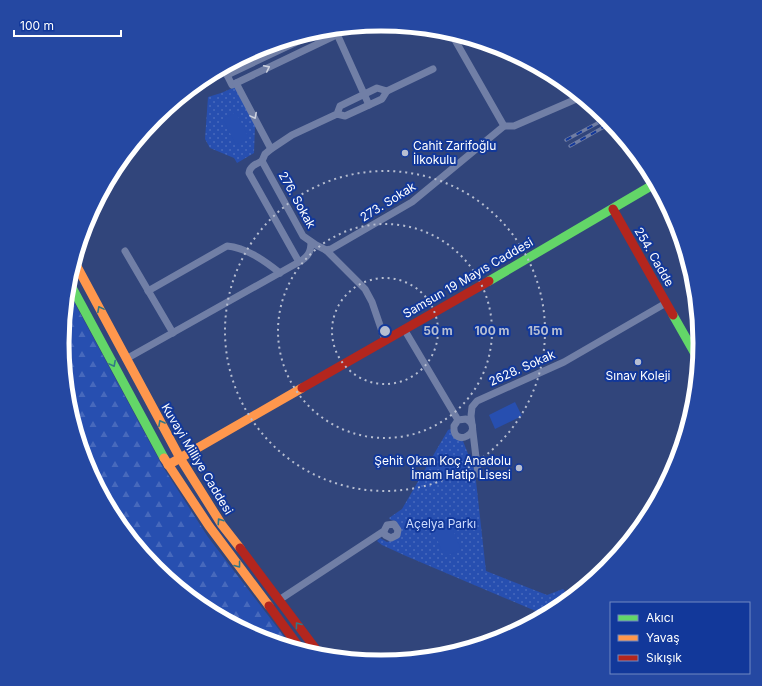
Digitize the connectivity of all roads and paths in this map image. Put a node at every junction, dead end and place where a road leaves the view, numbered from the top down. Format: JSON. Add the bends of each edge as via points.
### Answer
{"nodes":[{"id":1,"x":337,"y":34,"type":"edge"},
{"id":2,"x":336,"y":35,"type":"edge"},
{"id":3,"x":455,"y":40,"type":"edge"},
{"id":4,"x":290,"y":45,"type":"edge"},
{"id":5,"x":433,"y":69,"type":"dead end"},
{"id":6,"x":227,"y":75,"type":"joint"},
{"id":7,"x":234,"y":84,"type":"junction"},
{"id":8,"x":386,"y":91,"type":"junction"},
{"id":9,"x":364,"y":94,"type":"junction"},
{"id":10,"x":576,"y":99,"type":"edge"},
{"id":11,"x":369,"y":105,"type":"junction"},
{"id":12,"x":337,"y":114,"type":"junction"},
{"id":13,"x":504,"y":126,"type":"junction"},
{"id":14,"x":271,"y":149,"type":"junction"},
{"id":15,"x":262,"y":161,"type":"junction"},
{"id":16,"x":651,"y":186,"type":"edge"},
{"id":17,"x":613,"y":209,"type":"junction"},
{"id":18,"x":310,"y":242,"type":"junction"},
{"id":19,"x":326,"y":250,"type":"junction"},
{"id":20,"x":125,"y":251,"type":"dead end"},
{"id":21,"x":299,"y":262,"type":"junction"},
{"id":22,"x":78,"y":269,"type":"edge"},
{"id":23,"x":280,"y":273,"type":"junction"},
{"id":24,"x":74,"y":291,"type":"edge"},
{"id":25,"x":148,"y":291,"type":"junction"},
{"id":26,"x":666,"y":302,"type":"junction"},
{"id":27,"x":404,"y":329,"type":"junction"},
{"id":28,"x":174,"y":333,"type":"junction"},
{"id":29,"x":385,"y":340,"type":"junction"},
{"id":30,"x":693,"y":350,"type":"edge"},
{"id":31,"x":126,"y":359,"type":"junction"},
{"id":32,"x":458,"y":420,"type":"junction"},
{"id":33,"x":473,"y":429,"type":"junction"},
{"id":34,"x":180,"y":458,"type":"junction"},
{"id":35,"x":168,"y":465,"type":"junction"},
{"id":36,"x":478,"y":474,"type":"dead end"},
{"id":37,"x":384,"y":531,"type":"dead end"},
{"id":38,"x":279,"y":600,"type":"junction"},
{"id":39,"x":296,"y":643,"type":"edge"},
{"id":40,"x":315,"y":648,"type":"edge"}],
"edges":[{"from":1,"to":9,"type":"street"},
{"from":7,"to":2,"type":"street","one_way":true},
{"from":3,"to":13,"type":"street"},
{"from":4,"to":6,"type":"street"},
{"from":5,"to":8,"type":"street"},
{"from":6,"to":7,"type":"street"},
{"from":7,"to":14,"type":"street","one_way":true},
{"from":8,"to":9,"type":"street","via":[[377,88]]},
{"from":8,"to":11,"type":"street","via":[[382,99]]},
{"from":9,"to":11,"type":"street"},
{"from":9,"to":12,"type":"street","via":[[340,106]]},
{"from":10,"to":13,"type":"street","via":[[514,126]]},
{"from":11,"to":12,"type":"street","via":[[345,116]]},
{"from":12,"to":14,"type":"street","via":[[292,135]]},
{"from":13,"to":19,"type":"street","name":"273. Sokak","via":[[412,202]]},
{"from":14,"to":15,"type":"street"},
{"from":15,"to":18,"type":"street","name":"276. Sokak","via":[[303,236]]},
{"from":15,"to":21,"type":"street","via":[[249,169],[249,173]]},
{"from":16,"to":17,"type":"main road","name":"Samsun 19 Mayıs Caddesi"},
{"from":17,"to":26,"type":"main road","name":"254. Cadde"},
{"from":17,"to":27,"type":"main road","name":"Samsun 19 Mayıs Caddesi"},
{"from":18,"to":19,"type":"street","name":"276. Sokak"},
{"from":18,"to":21,"type":"street","via":[[310,253]]},
{"from":19,"to":29,"type":"street","name":"276. Sokak","via":[[365,288]]},
{"from":20,"to":25,"type":"street"},
{"from":21,"to":23,"type":"street"},
{"from":31,"to":22,"type":"main road","name":"Kuvayi Milliye Caddesi","one_way":true},
{"from":23,"to":25,"type":"street","via":[[264,260],[227,246]]},
{"from":23,"to":28,"type":"street"},
{"from":24,"to":35,"type":"main road","name":"Kuvayi Milliye Caddesi","one_way":true},
{"from":25,"to":28,"type":"street"},
{"from":26,"to":30,"type":"main road","name":"254. Cadde"},
{"from":26,"to":33,"type":"street","name":"2628. Sokak","via":[[564,362],[477,401],[472,407]]},
{"from":27,"to":29,"type":"main road","name":"Samsun 19 Mayıs Caddesi"},
{"from":27,"to":32,"type":"street"},
{"from":28,"to":31,"type":"street"},
{"from":29,"to":34,"type":"main road","name":"Samsun 19 Mayıs Caddesi"},
{"from":34,"to":31,"type":"main road","name":"Kuvayi Milliye Caddesi","one_way":true},
{"from":32,"to":33,"type":"street","via":[[469,421]]},
{"from":32,"to":33,"type":"street","via":[[454,432],[459,437],[468,437]]},
{"from":33,"to":36,"type":"street"},
{"from":34,"to":35,"type":"main road","name":"Samsun 19 Mayıs Caddesi"},
{"from":38,"to":34,"type":"main road","name":"Kuvayi Milliye Caddesi","one_way":true,"via":[[222,525]]},
{"from":35,"to":39,"type":"main road","name":"Kuvayi Milliye Caddesi","one_way":true,"via":[[209,526]]},
{"from":37,"to":38,"type":"street"},
{"from":40,"to":38,"type":"main road","name":"Kuvayi Milliye Caddesi","one_way":true}]}
